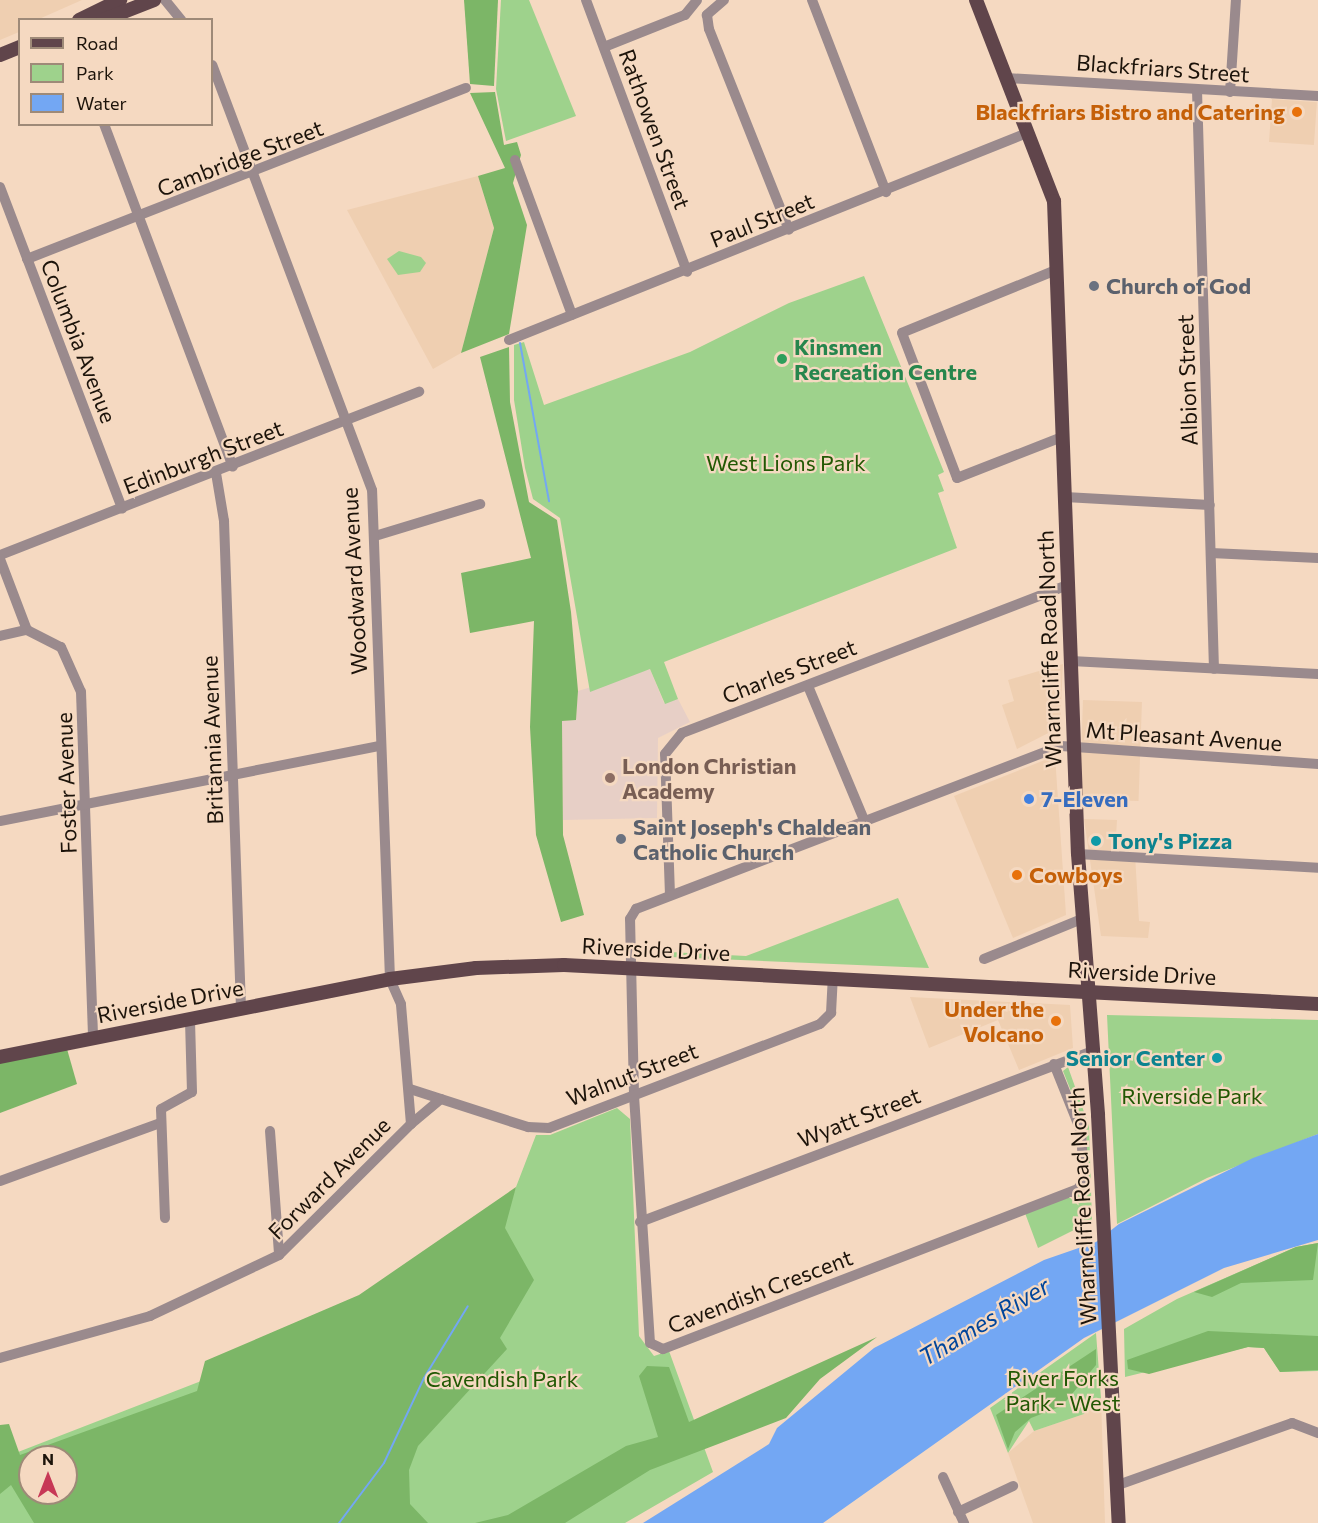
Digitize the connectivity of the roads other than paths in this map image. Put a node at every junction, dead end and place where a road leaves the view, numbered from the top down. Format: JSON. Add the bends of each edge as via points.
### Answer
{"nodes":[{"id":1,"x":120,"y":0,"type":"edge"},
{"id":2,"x":154,"y":0,"type":"edge"},
{"id":3,"x":165,"y":0,"type":"edge"},
{"id":4,"x":586,"y":0,"type":"edge"},
{"id":5,"x":724,"y":0,"type":"edge"},
{"id":6,"x":812,"y":0,"type":"edge"},
{"id":7,"x":976,"y":0,"type":"edge"},
{"id":8,"x":1236,"y":0,"type":"edge"},
{"id":9,"x":696,"y":3,"type":"edge"},
{"id":10,"x":83,"y":18,"type":"edge"},
{"id":11,"x":108,"y":18,"type":"edge"},
{"id":12,"x":179,"y":18,"type":"edge"},
{"id":13,"x":604,"y":47,"type":"junction"},
{"id":14,"x":18,"y":48,"type":"edge"},
{"id":15,"x":0,"y":55,"type":"edge"},
{"id":16,"x":213,"y":68,"type":"edge"},
{"id":17,"x":1006,"y":78,"type":"junction"},
{"id":18,"x":466,"y":88,"type":"dead end"},
{"id":19,"x":1197,"y":90,"type":"junction"},
{"id":20,"x":1230,"y":92,"type":"junction"},
{"id":21,"x":1318,"y":96,"type":"edge"},
{"id":22,"x":105,"y":126,"type":"edge"},
{"id":23,"x":1027,"y":133,"type":"junction"},
{"id":24,"x":515,"y":160,"type":"dead end"},
{"id":25,"x":254,"y":174,"type":"junction"},
{"id":26,"x":0,"y":187,"type":"edge"},
{"id":27,"x":886,"y":192,"type":"junction"},
{"id":28,"x":141,"y":217,"type":"junction"},
{"id":29,"x":789,"y":230,"type":"junction"},
{"id":30,"x":27,"y":259,"type":"junction"},
{"id":31,"x":1056,"y":270,"type":"junction"},
{"id":32,"x":687,"y":272,"type":"junction"},
{"id":33,"x":572,"y":315,"type":"junction"},
{"id":34,"x":509,"y":340,"type":"dead end"},
{"id":35,"x":419,"y":392,"type":"dead end"},
{"id":36,"x":348,"y":422,"type":"junction"},
{"id":37,"x":1062,"y":437,"type":"junction"},
{"id":38,"x":232,"y":467,"type":"junction"},
{"id":39,"x":216,"y":473,"type":"junction"},
{"id":40,"x":1065,"y":497,"type":"junction"},
{"id":41,"x":480,"y":504,"type":"dead end"},
{"id":42,"x":1210,"y":505,"type":"junction"},
{"id":43,"x":122,"y":509,"type":"junction"},
{"id":44,"x":375,"y":536,"type":"junction"},
{"id":45,"x":1211,"y":553,"type":"junction"},
{"id":46,"x":0,"y":557,"type":"edge"},
{"id":47,"x":1318,"y":558,"type":"edge"},
{"id":48,"x":1068,"y":585,"type":"junction"},
{"id":49,"x":27,"y":630,"type":"junction"},
{"id":50,"x":0,"y":636,"type":"edge"},
{"id":51,"x":1071,"y":661,"type":"junction"},
{"id":52,"x":1214,"y":669,"type":"junction"},
{"id":53,"x":1318,"y":674,"type":"edge"},
{"id":54,"x":808,"y":686,"type":"junction"},
{"id":55,"x":380,"y":746,"type":"junction"},
{"id":56,"x":1073,"y":747,"type":"junction"},
{"id":57,"x":1318,"y":764,"type":"edge"},
{"id":58,"x":232,"y":773,"type":"junction"},
{"id":59,"x":87,"y":803,"type":"junction"},
{"id":60,"x":864,"y":820,"type":"junction"},
{"id":61,"x":0,"y":821,"type":"edge"},
{"id":62,"x":1078,"y":854,"type":"junction"},
{"id":63,"x":1318,"y":868,"type":"edge"},
{"id":64,"x":670,"y":895,"type":"junction"},
{"id":65,"x":1084,"y":918,"type":"junction"},
{"id":66,"x":984,"y":959,"type":"dead end"},
{"id":67,"x":630,"y":969,"type":"junction"},
{"id":68,"x":390,"y":979,"type":"junction"},
{"id":69,"x":833,"y":979,"type":"junction"},
{"id":70,"x":1089,"y":991,"type":"junction"},
{"id":71,"x":1318,"y":1004,"type":"edge"},
{"id":72,"x":241,"y":1008,"type":"junction"},
{"id":73,"x":190,"y":1019,"type":"junction"},
{"id":74,"x":93,"y":1038,"type":"junction"},
{"id":75,"x":1094,"y":1050,"type":"junction"},
{"id":76,"x":0,"y":1057,"type":"edge"},
{"id":77,"x":1054,"y":1064,"type":"junction"},
{"id":78,"x":410,"y":1089,"type":"junction"},
{"id":79,"x":634,"y":1094,"type":"junction"},
{"id":80,"x":441,"y":1100,"type":"junction"},
{"id":81,"x":160,"y":1124,"type":"junction"},
{"id":82,"x":411,"y":1124,"type":"junction"},
{"id":83,"x":270,"y":1131,"type":"dead end"},
{"id":84,"x":0,"y":1181,"type":"edge"},
{"id":85,"x":165,"y":1218,"type":"dead end"},
{"id":86,"x":640,"y":1222,"type":"junction"},
{"id":87,"x":279,"y":1255,"type":"junction"},
{"id":88,"x":0,"y":1358,"type":"edge"},
{"id":89,"x":1318,"y":1433,"type":"edge"},
{"id":90,"x":943,"y":1477,"type":"dead end"},
{"id":91,"x":1118,"y":1485,"type":"junction"},
{"id":92,"x":1013,"y":1486,"type":"dead end"},
{"id":93,"x":958,"y":1512,"type":"junction"},
{"id":94,"x":964,"y":1523,"type":"edge"},
{"id":95,"x":1119,"y":1523,"type":"edge"}],
"edges":[{"from":1,"to":10,"type":"main road"},
{"from":2,"to":11,"type":"main road"},
{"from":3,"to":12,"type":"street"},
{"from":4,"to":13,"type":"street","name":"Rathowen Street"},
{"from":5,"to":29,"type":"street","via":[[707,15]]},
{"from":6,"to":27,"type":"street"},
{"from":7,"to":17,"type":"main road","name":"Wharncliffe Road North"},
{"from":8,"to":20,"type":"street"},
{"from":9,"to":13,"type":"street"},
{"from":13,"to":32,"type":"street","name":"Rathowen Street"},
{"from":14,"to":15,"type":"main road"},
{"from":16,"to":25,"type":"street","name":"Woodward Avenue"},
{"from":17,"to":19,"type":"street","name":"Blackfriars Street"},
{"from":17,"to":23,"type":"main road","name":"Wharncliffe Road North"},
{"from":18,"to":25,"type":"street","name":"Cambridge Street"},
{"from":19,"to":20,"type":"street","name":"Blackfriars Street"},
{"from":19,"to":42,"type":"street","name":"Albion Street"},
{"from":20,"to":21,"type":"street","name":"Blackfriars Street"},
{"from":22,"to":28,"type":"street"},
{"from":23,"to":27,"type":"street","name":"Paul Street"},
{"from":23,"to":31,"type":"main road","name":"Wharncliffe Road North","via":[[1054,201]]},
{"from":24,"to":33,"type":"street"},
{"from":25,"to":28,"type":"street","name":"Cambridge Street"},
{"from":25,"to":36,"type":"street","name":"Woodward Avenue"},
{"from":26,"to":30,"type":"street","name":"Columbia Avenue"},
{"from":27,"to":29,"type":"street","name":"Paul Street"},
{"from":28,"to":30,"type":"street","name":"Cambridge Street"},
{"from":28,"to":38,"type":"street"},
{"from":29,"to":32,"type":"street","name":"Paul Street"},
{"from":30,"to":43,"type":"street","name":"Columbia Avenue"},
{"from":31,"to":37,"type":"main road","name":"Wharncliffe Road North"},
{"from":31,"to":37,"type":"street","via":[[902,333],[957,478]]},
{"from":32,"to":33,"type":"street","name":"Paul Street"},
{"from":33,"to":34,"type":"street","name":"Paul Street"},
{"from":35,"to":36,"type":"street","name":"Edinburgh Street"},
{"from":36,"to":38,"type":"street","name":"Edinburgh Street"},
{"from":36,"to":44,"type":"street","name":"Woodward Avenue","via":[[372,490]]},
{"from":37,"to":40,"type":"main road","name":"Wharncliffe Road North"},
{"from":38,"to":39,"type":"street","name":"Edinburgh Street"},
{"from":39,"to":43,"type":"street","name":"Edinburgh Street"},
{"from":39,"to":58,"type":"street","name":"Britannia Avenue","via":[[224,509]]},
{"from":40,"to":42,"type":"street"},
{"from":40,"to":48,"type":"main road","name":"Wharncliffe Road North"},
{"from":41,"to":44,"type":"street"},
{"from":42,"to":45,"type":"street","name":"Albion Street"},
{"from":43,"to":46,"type":"street","name":"Edinburgh Street"},
{"from":44,"to":55,"type":"street","name":"Woodward Avenue"},
{"from":45,"to":47,"type":"street"},
{"from":45,"to":52,"type":"street","name":"Albion Street"},
{"from":46,"to":49,"type":"street"},
{"from":48,"to":51,"type":"main road","name":"Wharncliffe Road North"},
{"from":48,"to":54,"type":"street","name":"Charles Street"},
{"from":49,"to":50,"type":"street"},
{"from":49,"to":59,"type":"street","name":"Foster Avenue","via":[[61,646],[74,666],[81,692]]},
{"from":51,"to":52,"type":"street"},
{"from":51,"to":56,"type":"main road","name":"Wharncliffe Road North"},
{"from":52,"to":53,"type":"street"},
{"from":54,"to":60,"type":"street"},
{"from":54,"to":64,"type":"street","name":"Charles Street","via":[[682,733],[669,744]]},
{"from":55,"to":58,"type":"street"},
{"from":55,"to":68,"type":"street","name":"Woodward Avenue"},
{"from":56,"to":57,"type":"street","name":"Mt Pleasant Avenue"},
{"from":56,"to":60,"type":"street","name":"Mt Pleasant Avenue","via":[[1029,756]]},
{"from":56,"to":62,"type":"main road","name":"Wharncliffe Road North"},
{"from":58,"to":59,"type":"street"},
{"from":58,"to":72,"type":"street","name":"Britannia Avenue"},
{"from":59,"to":61,"type":"street"},
{"from":59,"to":74,"type":"street","name":"Foster Avenue"},
{"from":60,"to":64,"type":"street","name":"Mt Pleasant Avenue"},
{"from":62,"to":63,"type":"street"},
{"from":62,"to":65,"type":"main road","name":"Wharncliffe Road North"},
{"from":64,"to":67,"type":"street","name":"Mt Pleasant Avenue","via":[[636,909],[630,919]]},
{"from":65,"to":66,"type":"street"},
{"from":65,"to":70,"type":"main road","name":"Wharncliffe Road North"},
{"from":67,"to":68,"type":"main road","name":"Riverside Drive","via":[[476,968]]},
{"from":67,"to":69,"type":"main road","name":"Riverside Drive"},
{"from":67,"to":79,"type":"street","name":"Cavendish Crescent"},
{"from":68,"to":72,"type":"main road","name":"Riverside Drive"},
{"from":68,"to":78,"type":"street","name":"Forward Avenue","via":[[401,1004]]},
{"from":69,"to":70,"type":"main road","name":"Riverside Drive"},
{"from":69,"to":79,"type":"street","name":"Walnut Street","via":[[831,1013],[820,1024]]},
{"from":70,"to":71,"type":"main road","name":"Riverside Drive"},
{"from":70,"to":75,"type":"main road","name":"Wharncliffe Road North"},
{"from":72,"to":73,"type":"main road","name":"Riverside Drive"},
{"from":73,"to":74,"type":"main road","name":"Riverside Drive"},
{"from":73,"to":81,"type":"street","via":[[192,1092],[161,1109]]},
{"from":74,"to":76,"type":"main road","name":"Riverside Drive"},
{"from":75,"to":77,"type":"street","name":"Wyatt Street"},
{"from":75,"to":91,"type":"main road","name":"Wharncliffe Road North"},
{"from":77,"to":86,"type":"street","name":"Wyatt Street"},
{"from":77,"to":86,"type":"street","name":"Cavendish Crescent","via":[[1081,1131],[1084,1180],[1078,1189],[663,1349],[650,1343],[645,1326]]},
{"from":78,"to":80,"type":"street","name":"Walnut Street"},
{"from":78,"to":82,"type":"street","name":"Forward Avenue"},
{"from":79,"to":80,"type":"street","name":"Walnut Street","via":[[549,1128],[528,1127]]},
{"from":79,"to":86,"type":"street","name":"Cavendish Crescent"},
{"from":80,"to":82,"type":"street"},
{"from":81,"to":84,"type":"street"},
{"from":81,"to":85,"type":"street"},
{"from":82,"to":87,"type":"street","name":"Forward Avenue"},
{"from":83,"to":87,"type":"street"},
{"from":87,"to":88,"type":"street","name":"Forward Avenue","via":[[150,1316]]},
{"from":89,"to":91,"type":"street","via":[[1292,1423]]},
{"from":90,"to":93,"type":"street"},
{"from":91,"to":95,"type":"main road","name":"Wharncliffe Road North"},
{"from":92,"to":93,"type":"street"},
{"from":93,"to":94,"type":"street"}]}
